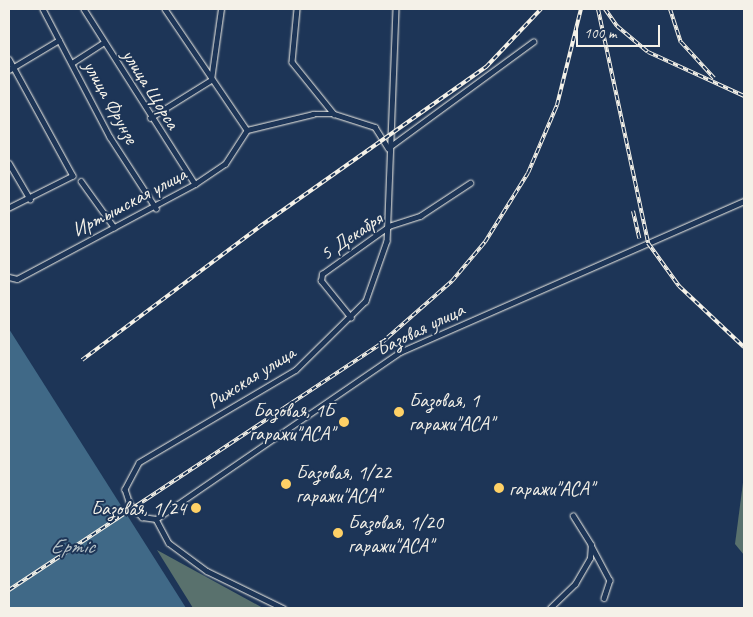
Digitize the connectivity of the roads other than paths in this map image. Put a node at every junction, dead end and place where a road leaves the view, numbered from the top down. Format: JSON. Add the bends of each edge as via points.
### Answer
{"nodes":[{"id":1,"x":44,"y":9,"type":"edge"},
{"id":2,"x":84,"y":9,"type":"edge"},
{"id":3,"x":165,"y":9,"type":"edge"},
{"id":4,"x":221,"y":9,"type":"edge"},
{"id":5,"x":297,"y":9,"type":"edge"},
{"id":6,"x":396,"y":9,"type":"edge"},
{"id":7,"x":59,"y":40,"type":"junction"},
{"id":8,"x":104,"y":42,"type":"junction"},
{"id":9,"x":533,"y":42,"type":"dead end"},
{"id":10,"x":9,"y":59,"type":"edge"},
{"id":11,"x":72,"y":63,"type":"junction"},
{"id":12,"x":11,"y":69,"type":"edge"},
{"id":13,"x":212,"y":80,"type":"junction"},
{"id":14,"x":334,"y":114,"type":"junction"},
{"id":15,"x":150,"y":118,"type":"junction"},
{"id":16,"x":248,"y":130,"type":"junction"},
{"id":17,"x":388,"y":148,"type":"junction"},
{"id":18,"x":9,"y":163,"type":"edge"},
{"id":19,"x":82,"y":182,"type":"dead end"},
{"id":20,"x":470,"y":183,"type":"dead end"},
{"id":21,"x":195,"y":184,"type":"junction"},
{"id":22,"x":30,"y":199,"type":"junction"},
{"id":23,"x":744,"y":201,"type":"edge"},
{"id":24,"x":9,"y":208,"type":"edge"},
{"id":25,"x":156,"y":208,"type":"junction"},
{"id":26,"x":389,"y":226,"type":"junction"},
{"id":27,"x":114,"y":227,"type":"junction"},
{"id":28,"x":9,"y":277,"type":"edge"},
{"id":29,"x":351,"y":318,"type":"junction"},
{"id":30,"x":573,"y":516,"type":"dead end"},
{"id":31,"x":156,"y":520,"type":"junction"},
{"id":32,"x":591,"y":545,"type":"junction"},
{"id":33,"x":604,"y":598,"type":"dead end"},
{"id":34,"x":283,"y":608,"type":"edge"},
{"id":35,"x":550,"y":608,"type":"edge"}],
"edges":[{"from":1,"to":7,"type":"street","name":"улица Фрунзе"},
{"from":2,"to":8,"type":"street","name":"улица Щорса"},
{"from":3,"to":13,"type":"street"},
{"from":4,"to":13,"type":"street"},
{"from":5,"to":14,"type":"street","via":[[292,62]]},
{"from":6,"to":17,"type":"street","name":"Рижская улица"},
{"from":7,"to":11,"type":"street","name":"улица Фрунзе"},
{"from":7,"to":12,"type":"street"},
{"from":8,"to":11,"type":"street"},
{"from":8,"to":15,"type":"street","name":"улица Щорса"},
{"from":9,"to":17,"type":"street"},
{"from":10,"to":12,"type":"street"},
{"from":11,"to":25,"type":"street","name":"улица Фрунзе","via":[[110,136]]},
{"from":12,"to":22,"type":"street","via":[[72,176]]},
{"from":13,"to":15,"type":"street"},
{"from":13,"to":16,"type":"street"},
{"from":14,"to":16,"type":"street","via":[[313,114]]},
{"from":14,"to":17,"type":"street","via":[[375,127]]},
{"from":15,"to":21,"type":"street","name":"улица Щорса"},
{"from":16,"to":21,"type":"street","name":"Иртышская улица","via":[[225,164]]},
{"from":17,"to":26,"type":"street","name":"Рижская улица"},
{"from":18,"to":22,"type":"street"},
{"from":19,"to":27,"type":"street"},
{"from":20,"to":26,"type":"street","name":"5 Декабря","via":[[420,216]]},
{"from":21,"to":25,"type":"street","name":"Иртышская улица"},
{"from":22,"to":24,"type":"street"},
{"from":23,"to":31,"type":"street","name":"Базовая улица","via":[[400,352]]},
{"from":25,"to":27,"type":"street","name":"Иртышская улица"},
{"from":26,"to":29,"type":"street","name":"Рижская улица","via":[[378,273],[366,300]]},
{"from":26,"to":29,"type":"street","name":"5 Декабря","via":[[322,274],[322,281]]},
{"from":27,"to":28,"type":"street","name":"Иртышская улица","via":[[17,279]]},
{"from":29,"to":31,"type":"street","name":"Рижская улица","via":[[296,370],[139,463],[125,489],[136,511]]},
{"from":30,"to":32,"type":"street"},
{"from":31,"to":34,"type":"street","via":[[169,543],[207,571]]},
{"from":32,"to":33,"type":"street","via":[[610,580]]},
{"from":32,"to":35,"type":"street","via":[[585,571]]}]}
